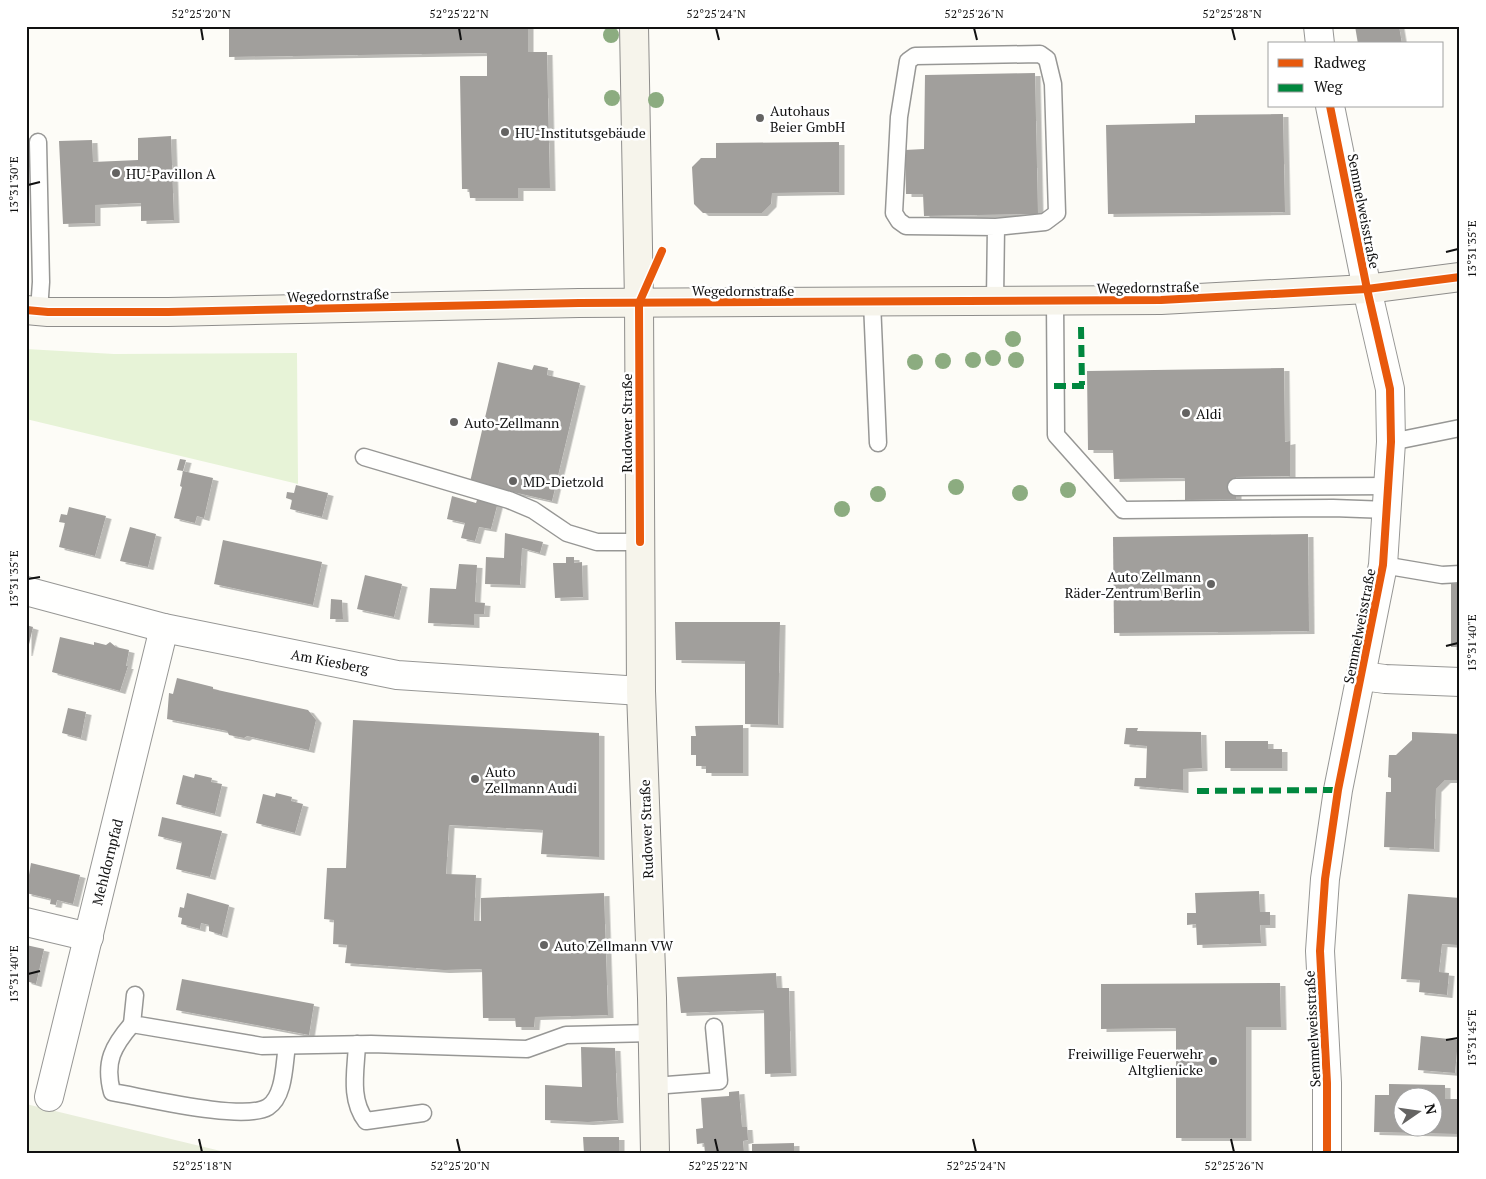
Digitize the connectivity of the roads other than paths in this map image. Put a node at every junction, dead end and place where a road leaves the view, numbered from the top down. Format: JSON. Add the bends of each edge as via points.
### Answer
{"nodes":[{"id":1,"x":634,"y":26,"type":"edge"},
{"id":2,"x":1318,"y":26,"type":"edge"},
{"id":3,"x":1320,"y":42,"type":"edge"},
{"id":4,"x":1330,"y":108,"type":"edge"},
{"id":5,"x":38,"y":142,"type":"dead end"},
{"id":6,"x":996,"y":227,"type":"junction"},
{"id":7,"x":1460,"y":277,"type":"edge"},
{"id":8,"x":1367,"y":289,"type":"junction"},
{"id":9,"x":995,"y":300,"type":"junction"},
{"id":10,"x":1055,"y":301,"type":"junction"},
{"id":11,"x":872,"y":302,"type":"junction"},
{"id":12,"x":639,"y":304,"type":"junction"},
{"id":13,"x":33,"y":311,"type":"edge"},
{"id":14,"x":1460,"y":428,"type":"edge"},
{"id":15,"x":878,"y":442,"type":"dead end"},
{"id":16,"x":1391,"y":442,"type":"junction"},
{"id":17,"x":364,"y":457,"type":"dead end"},
{"id":18,"x":1236,"y":487,"type":"dead end"},
{"id":19,"x":1389,"y":498,"type":"junction"},
{"id":20,"x":640,"y":542,"type":"junction"},
{"id":21,"x":1383,"y":565,"type":"junction"},
{"id":22,"x":1460,"y":574,"type":"edge"},
{"id":23,"x":26,"y":591,"type":"edge"},
{"id":24,"x":164,"y":628,"type":"junction"},
{"id":25,"x":1362,"y":676,"type":"junction"},
{"id":26,"x":1460,"y":682,"type":"edge"},
{"id":27,"x":641,"y":691,"type":"junction"},
{"id":28,"x":26,"y":922,"type":"edge"},
{"id":29,"x":89,"y":938,"type":"junction"},
{"id":30,"x":134,"y":995,"type":"dead end"},
{"id":31,"x":132,"y":1024,"type":"junction"},
{"id":32,"x":714,"y":1027,"type":"dead end"},
{"id":33,"x":653,"y":1033,"type":"junction"},
{"id":34,"x":357,"y":1044,"type":"junction"},
{"id":35,"x":286,"y":1046,"type":"junction"},
{"id":36,"x":654,"y":1086,"type":"junction"},
{"id":37,"x":49,"y":1097,"type":"dead end"},
{"id":38,"x":423,"y":1114,"type":"dead end"},
{"id":39,"x":655,"y":1153,"type":"edge"},
{"id":40,"x":1327,"y":1153,"type":"edge"}],
"edges":[{"from":1,"to":12,"type":"street","name":"Rudower Straße"},
{"from":2,"to":3,"type":"street"},
{"from":4,"to":8,"type":"street","name":"Semmelweisstraße"},
{"from":5,"to":13,"type":"lane","via":[[41,282]]},
{"from":6,"to":6,"type":"lane","via":[[906,226],[894,213],[899,117],[908,61],[915,56],[1040,54],[1047,59],[1053,84],[1057,213],[1045,222]]},
{"from":6,"to":9,"type":"lane"},
{"from":7,"to":8,"type":"street","name":"Wegedornstraße"},
{"from":8,"to":10,"type":"street","name":"Wegedornstraße","via":[[1170,300]]},
{"from":8,"to":16,"type":"street","name":"Semmelweisstraße","via":[[1390,389]]},
{"from":9,"to":10,"type":"street","name":"Wegedornstraße"},
{"from":9,"to":11,"type":"street","name":"Wegedornstraße"},
{"from":10,"to":19,"type":"lane","via":[[1056,435],[1123,510],[1333,508]]},
{"from":11,"to":12,"type":"street","name":"Wegedornstraße"},
{"from":11,"to":15,"type":"lane"},
{"from":12,"to":13,"type":"street","name":"Wegedornstraße","via":[[421,305],[168,312]]},
{"from":12,"to":20,"type":"street","name":"Rudower Straße"},
{"from":14,"to":16,"type":"lane"},
{"from":16,"to":19,"type":"street","name":"Semmelweisstraße"},
{"from":17,"to":20,"type":"lane","via":[[509,500],[533,510],[567,533],[597,542]]},
{"from":18,"to":19,"type":"lane"},
{"from":19,"to":21,"type":"street","name":"Semmelweisstraße"},
{"from":20,"to":27,"type":"street","name":"Rudower Straße"},
{"from":21,"to":22,"type":"lane","via":[[1442,575]]},
{"from":21,"to":25,"type":"street","name":"Semmelweisstraße"},
{"from":23,"to":24,"type":"street","name":"Am Kiesberg"},
{"from":24,"to":27,"type":"street","name":"Am Kiesberg","via":[[397,675]]},
{"from":24,"to":29,"type":"street","name":"Mehldornpfad"},
{"from":25,"to":26,"type":"street","via":[[1385,680]]},
{"from":25,"to":40,"type":"street","name":"Semmelweisstraße","via":[[1338,790],[1324,888],[1320,951]]},
{"from":27,"to":33,"type":"street","name":"Rudower Straße"},
{"from":28,"to":29,"type":"street"},
{"from":29,"to":37,"type":"street","name":"Mehldornpfad"},
{"from":30,"to":31,"type":"lane"},
{"from":31,"to":35,"type":"lane","via":[[262,1046]]},
{"from":31,"to":35,"type":"lane","via":[[115,1043],[108,1076],[112,1092],[226,1111],[251,1112],[269,1107],[279,1093]]},
{"from":32,"to":36,"type":"lane","via":[[719,1081]]},
{"from":33,"to":34,"type":"lane","via":[[566,1035],[527,1049]]},
{"from":33,"to":36,"type":"street","name":"Rudower Straße"},
{"from":34,"to":35,"type":"lane"},
{"from":34,"to":38,"type":"lane","via":[[355,1100],[366,1121]]},
{"from":36,"to":39,"type":"street","name":"Rudower Straße"}]}
